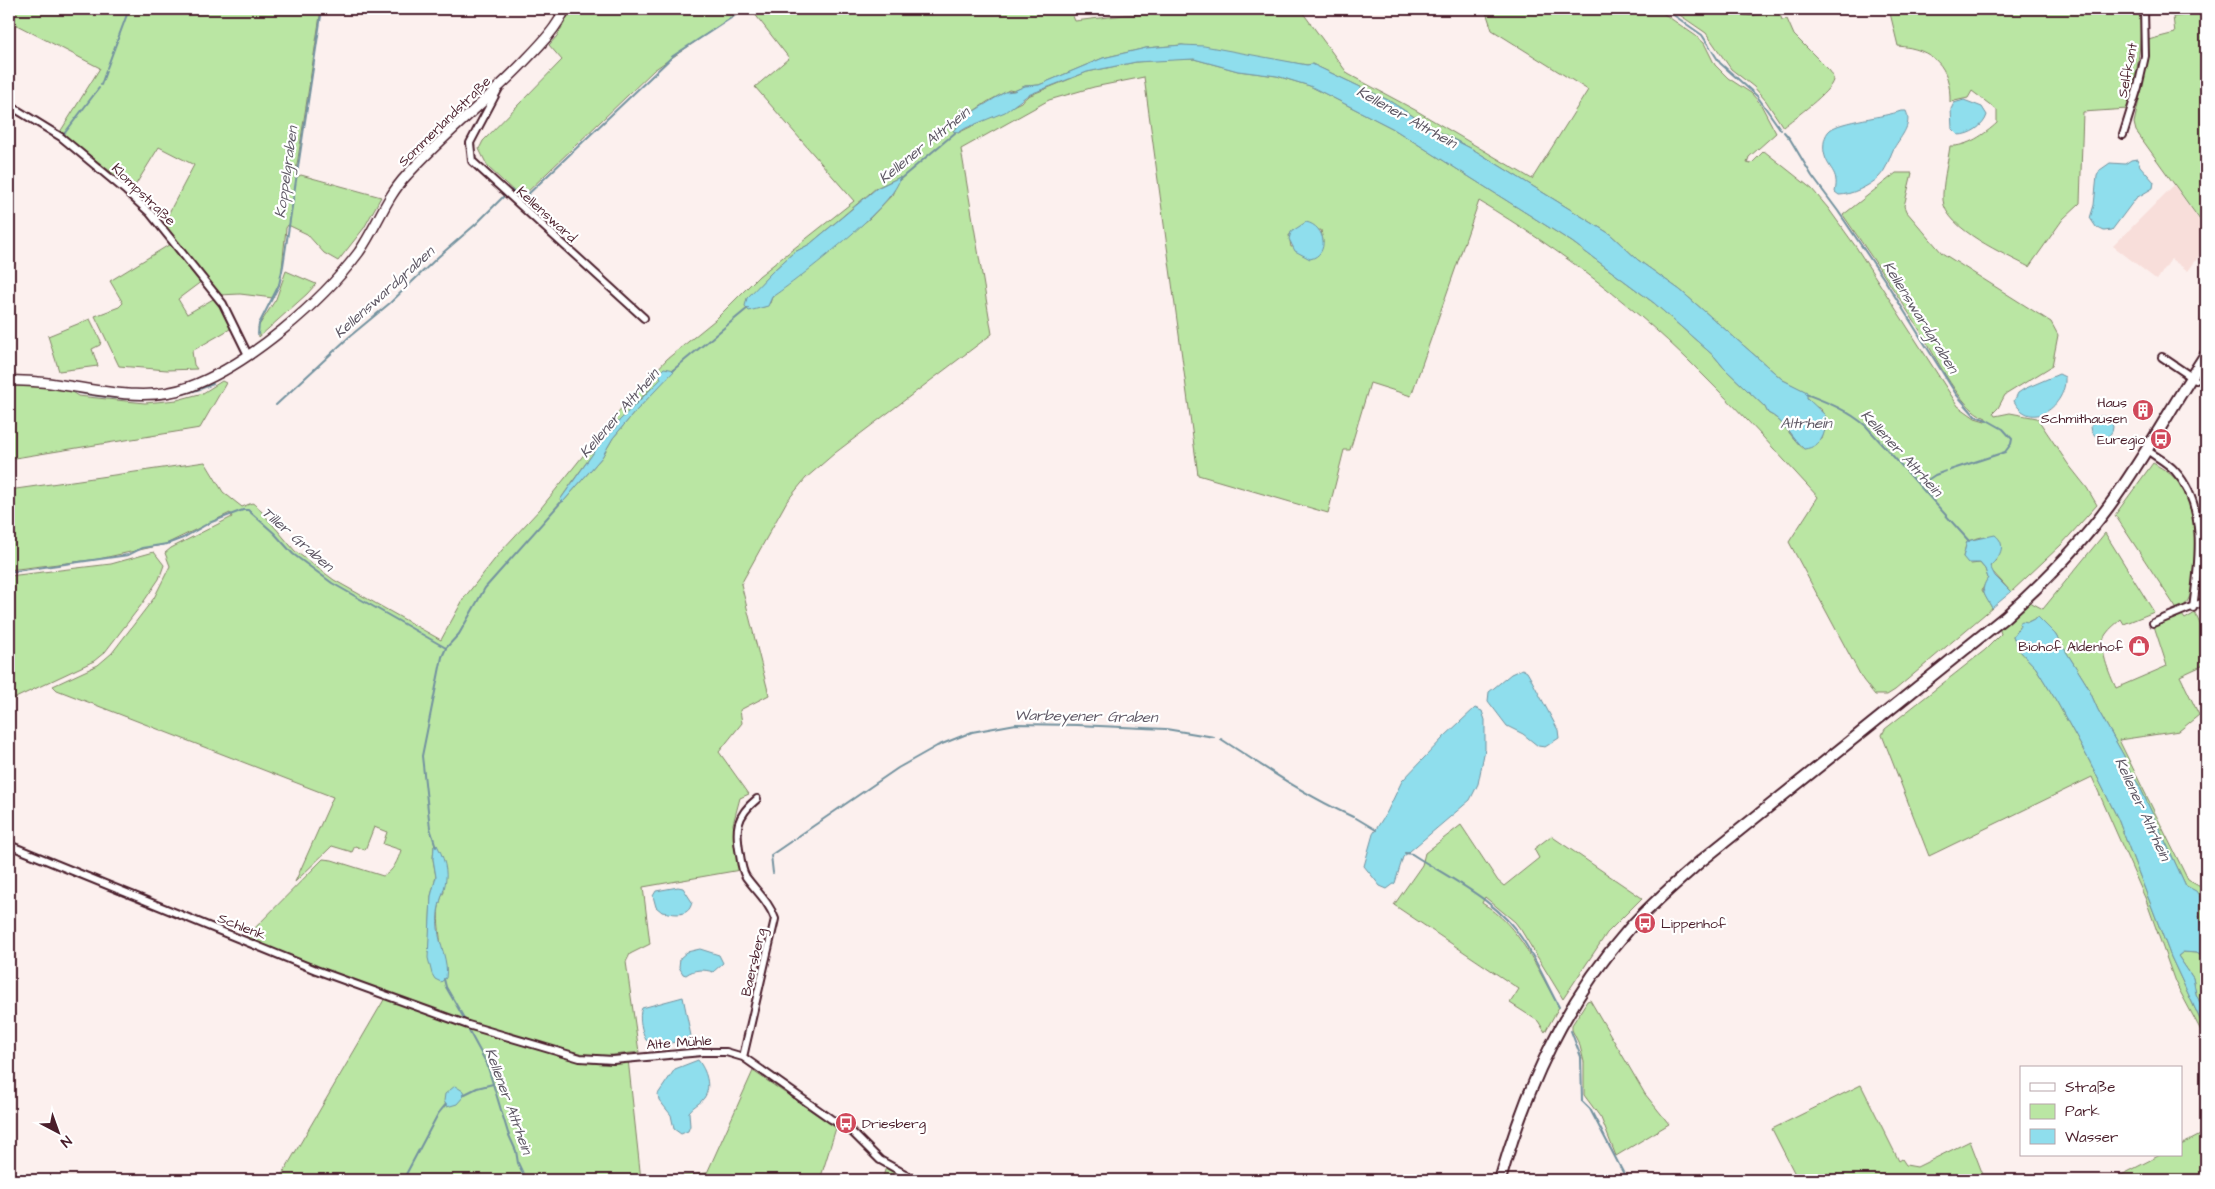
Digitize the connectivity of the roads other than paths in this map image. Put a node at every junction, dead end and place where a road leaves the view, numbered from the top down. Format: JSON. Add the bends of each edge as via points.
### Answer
{"nodes":[{"id":1,"x":565,"y":9,"type":"edge"},
{"id":2,"x":1737,"y":9,"type":"edge"},
{"id":3,"x":1761,"y":9,"type":"edge"},
{"id":4,"x":2144,"y":9,"type":"edge"},
{"id":5,"x":499,"y":87,"type":"junction"},
{"id":6,"x":9,"y":104,"type":"edge"},
{"id":7,"x":2123,"y":135,"type":"dead end"},
{"id":8,"x":644,"y":318,"type":"dead end"},
{"id":9,"x":2206,"y":354,"type":"edge"},
{"id":10,"x":248,"y":355,"type":"junction"},
{"id":11,"x":2162,"y":357,"type":"dead end"},
{"id":12,"x":2194,"y":378,"type":"junction"},
{"id":13,"x":9,"y":381,"type":"edge"},
{"id":14,"x":2147,"y":450,"type":"junction"},
{"id":15,"x":2206,"y":601,"type":"edge"},
{"id":16,"x":2193,"y":608,"type":"junction"},
{"id":17,"x":2153,"y":623,"type":"dead end"},
{"id":18,"x":9,"y":794,"type":"edge"},
{"id":19,"x":757,"y":799,"type":"dead end"},
{"id":20,"x":9,"y":817,"type":"edge"},
{"id":21,"x":9,"y":845,"type":"edge"},
{"id":22,"x":468,"y":1025,"type":"joint"},
{"id":23,"x":743,"y":1057,"type":"junction"},
{"id":24,"x":916,"y":1180,"type":"edge"},
{"id":25,"x":1500,"y":1180,"type":"edge"}],
"edges":[{"from":1,"to":5,"type":"street","name":"Sommerlandstraße","via":[[538,48]]},
{"from":2,"to":3,"type":"street"},
{"from":4,"to":7,"type":"street","name":"Selfkant","via":[[2145,56]]},
{"from":5,"to":8,"type":"street","name":"Kellensward","via":[[470,143],[472,161]]},
{"from":5,"to":10,"type":"street","name":"Sommerlandstraße","via":[[405,177],[343,271],[296,317]]},
{"from":6,"to":10,"type":"street","name":"Klompstraße","via":[[61,137],[150,213],[223,304]]},
{"from":9,"to":12,"type":"main road"},
{"from":10,"to":13,"type":"street","name":"Sommerlandstraße","via":[[187,388],[157,394],[110,392],[54,382]]},
{"from":11,"to":12,"type":"street"},
{"from":12,"to":14,"type":"main road"},
{"from":14,"to":16,"type":"street","via":[[2174,469],[2193,503],[2199,568]]},
{"from":14,"to":25,"type":"main road","via":[[2090,530],[2043,582],[2005,617],[1701,861],[1603,962],[1552,1041],[1512,1138]]},
{"from":15,"to":16,"type":"street"},
{"from":16,"to":17,"type":"street"},
{"from":18,"to":20,"type":"street"},
{"from":19,"to":23,"type":"street","name":"Baersberg","via":[[742,814],[736,838],[745,876],[772,909],[775,919]]},
{"from":21,"to":22,"type":"street","name":"Schlenk","via":[[316,970]]},
{"from":22,"to":23,"type":"street","name":"Alte Mühle","via":[[594,1060],[702,1052],[726,1052]]},
{"from":23,"to":24,"type":"street","name":"Alte Mühle","via":[[850,1129],[880,1160]]}]}
